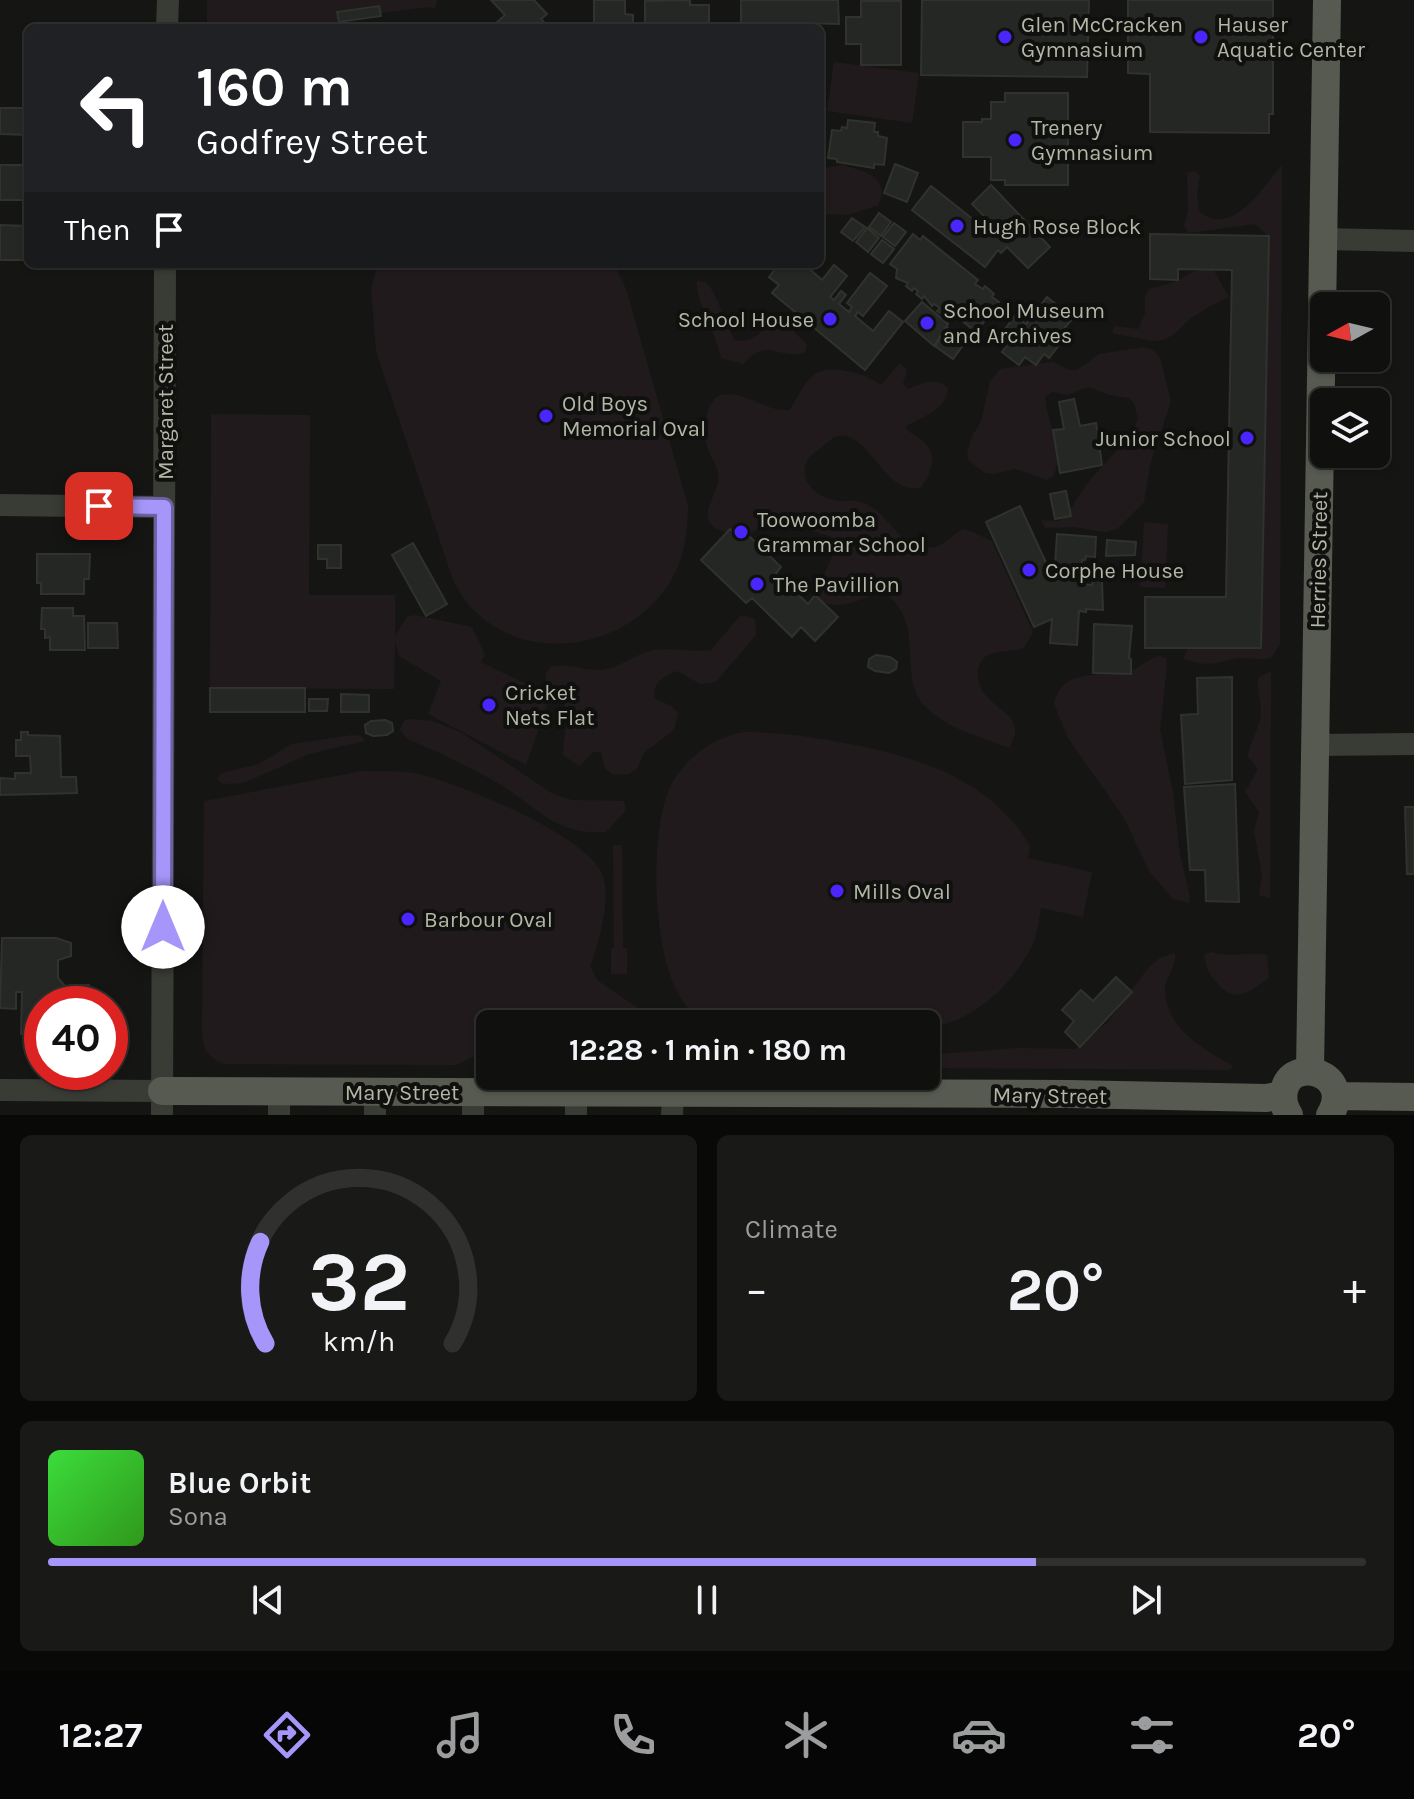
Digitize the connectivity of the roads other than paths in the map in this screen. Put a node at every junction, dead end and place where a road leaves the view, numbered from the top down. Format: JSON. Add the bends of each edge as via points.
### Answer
{"nodes":[{"id":1,"x":168,"y":0,"type":"edge"},
{"id":2,"x":1327,"y":0,"type":"edge"},
{"id":3,"x":167,"y":24,"type":"edge"},
{"id":4,"x":1323,"y":239,"type":"junction"},
{"id":5,"x":1414,"y":241,"type":"edge"},
{"id":6,"x":165,"y":268,"type":"edge"},
{"id":7,"x":0,"y":505,"type":"edge"},
{"id":8,"x":164,"y":507,"type":"junction"},
{"id":9,"x":1414,"y":744,"type":"edge"},
{"id":10,"x":1315,"y":745,"type":"junction"},
{"id":11,"x":1310,"y":1071,"type":"junction"},
{"id":12,"x":0,"y":1090,"type":"edge"},
{"id":13,"x":1414,"y":1097,"type":"edge"},
{"id":14,"x":162,"y":1103,"type":"edge"},
{"id":15,"x":279,"y":1103,"type":"edge"},
{"id":16,"x":375,"y":1103,"type":"edge"},
{"id":17,"x":473,"y":1104,"type":"edge"},
{"id":18,"x":576,"y":1104,"type":"edge"},
{"id":19,"x":672,"y":1104,"type":"edge"},
{"id":20,"x":772,"y":1104,"type":"edge"},
{"id":21,"x":867,"y":1104,"type":"edge"},
{"id":22,"x":963,"y":1104,"type":"edge"},
{"id":23,"x":1069,"y":1105,"type":"edge"},
{"id":24,"x":1286,"y":1105,"type":"edge"},
{"id":25,"x":1165,"y":1106,"type":"edge"},
{"id":26,"x":1333,"y":1106,"type":"edge"}],
"edges":[{"from":1,"to":3,"type":"street"},
{"from":2,"to":4,"type":"main road","name":"Herries Street"},
{"from":4,"to":5,"type":"street"},
{"from":4,"to":10,"type":"main road","name":"Herries Street"},
{"from":6,"to":8,"type":"street","name":"Margaret Street"},
{"from":7,"to":8,"type":"street"},
{"from":8,"to":14,"type":"street","name":"Margaret Street"},
{"from":9,"to":10,"type":"street"},
{"from":10,"to":11,"type":"main road","name":"Herries Street"},
{"from":11,"to":24,"type":"main road","via":[[1289,1080]]},
{"from":11,"to":26,"type":"main road","via":[[1331,1081]]},
{"from":12,"to":14,"type":"street","name":"Mary Street"},
{"from":13,"to":26,"type":"main road"},
{"from":14,"to":15,"type":"main road","name":"Mary Street"},
{"from":15,"to":16,"type":"main road","name":"Mary Street"},
{"from":16,"to":17,"type":"main road","name":"Mary Street"},
{"from":17,"to":18,"type":"main road","name":"Mary Street"},
{"from":18,"to":19,"type":"main road","name":"Mary Street"},
{"from":19,"to":20,"type":"main road","name":"Mary Street"},
{"from":20,"to":21,"type":"main road","name":"Mary Street"},
{"from":21,"to":22,"type":"main road","name":"Mary Street"},
{"from":22,"to":23,"type":"main road","name":"Mary Street"},
{"from":23,"to":25,"type":"main road","name":"Mary Street"},
{"from":24,"to":25,"type":"main road","name":"Mary Street","via":[[1266,1098]]}]}
